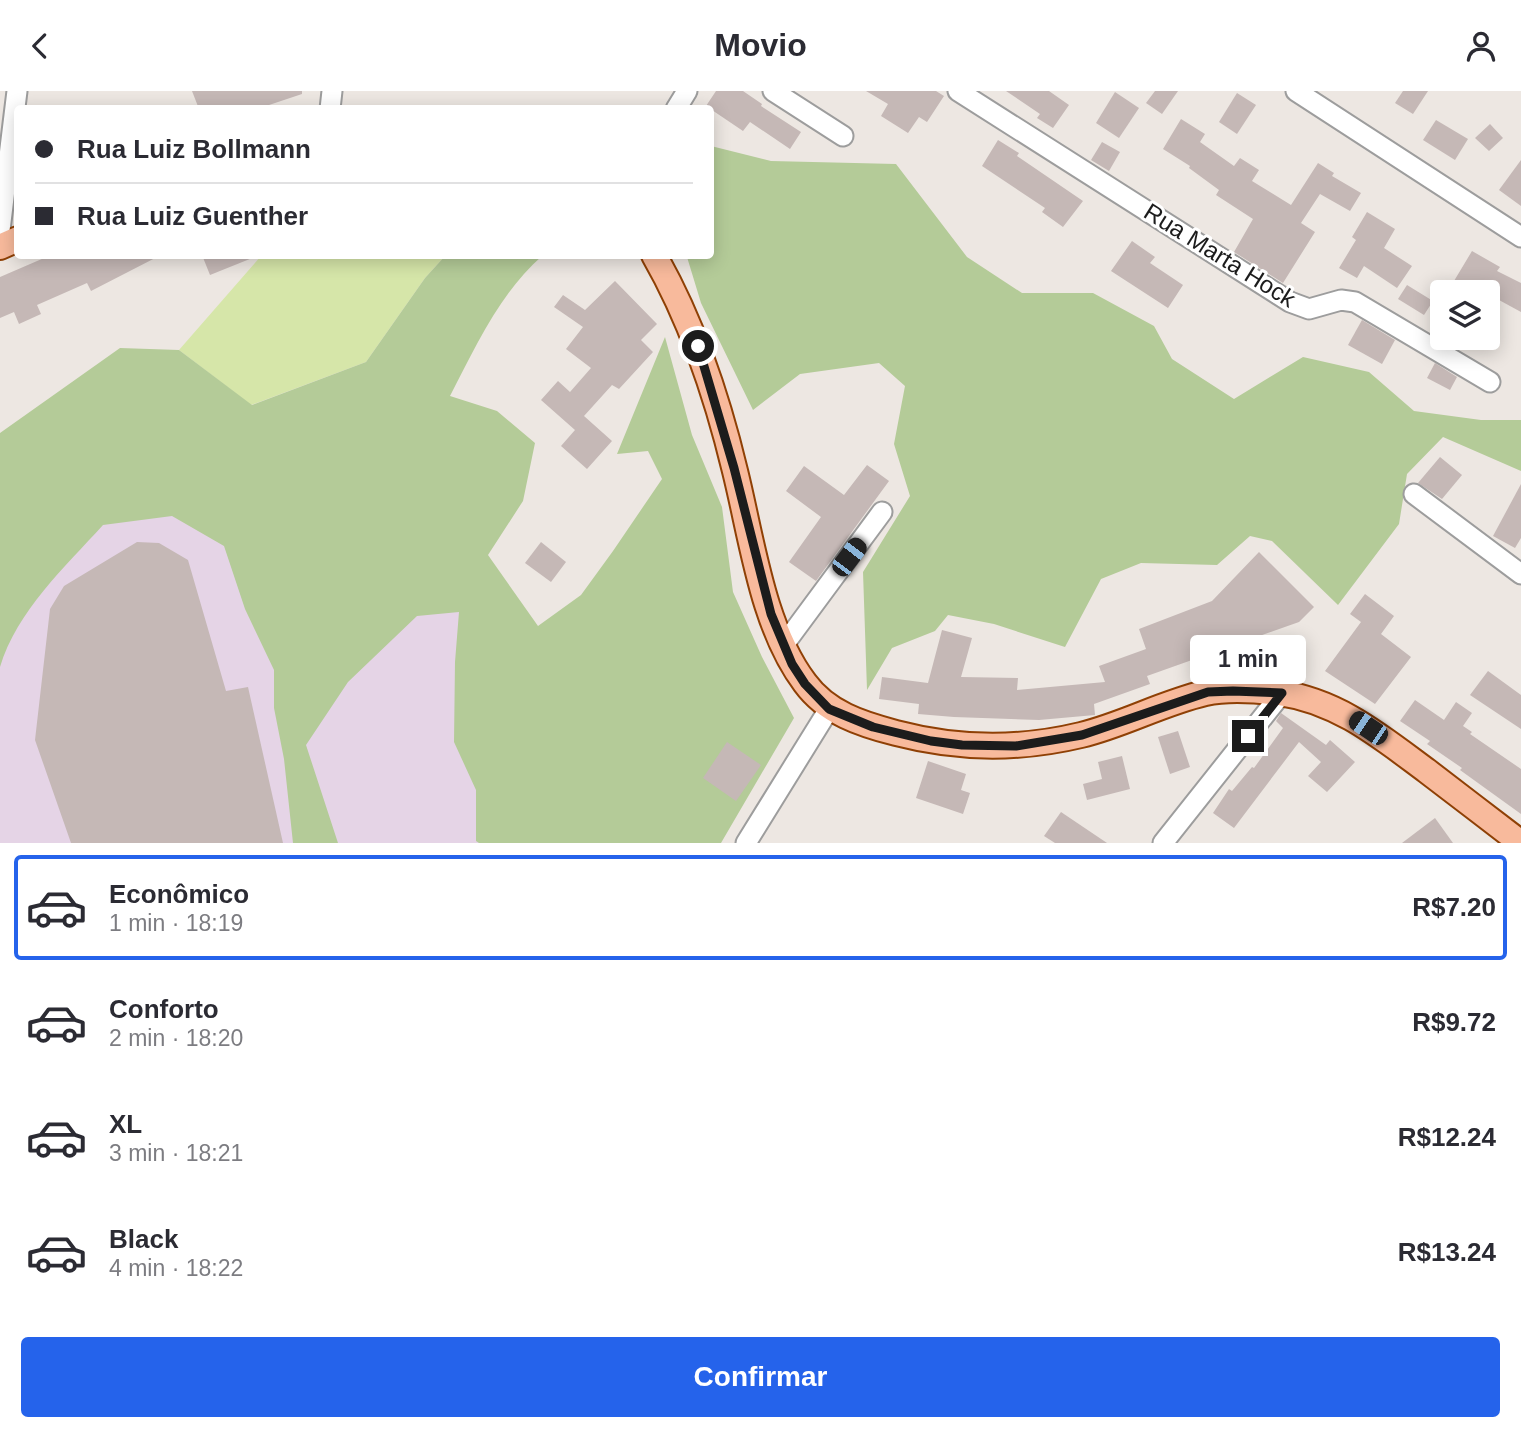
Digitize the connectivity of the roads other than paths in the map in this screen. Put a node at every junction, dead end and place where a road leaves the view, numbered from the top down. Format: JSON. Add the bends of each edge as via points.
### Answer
{"nodes":[{"id":1,"x":773,"y":91,"type":"edge"},
{"id":2,"x":958,"y":91,"type":"edge"},
{"id":3,"x":1296,"y":91,"type":"edge"},
{"id":4,"x":14,"y":108,"type":"edge"},
{"id":5,"x":843,"y":137,"type":"dead end"},
{"id":6,"x":0,"y":230,"type":"edge"},
{"id":7,"x":1521,"y":237,"type":"edge"},
{"id":8,"x":656,"y":259,"type":"edge"},
{"id":9,"x":1490,"y":382,"type":"dead end"},
{"id":10,"x":1414,"y":494,"type":"dead end"},
{"id":11,"x":882,"y":512,"type":"dead end"},
{"id":12,"x":1521,"y":573,"type":"edge"},
{"id":13,"x":783,"y":646,"type":"junction"},
{"id":14,"x":1282,"y":693,"type":"junction"},
{"id":15,"x":829,"y":709,"type":"junction"},
{"id":16,"x":746,"y":843,"type":"edge"},
{"id":17,"x":1163,"y":843,"type":"edge"},
{"id":18,"x":1521,"y":843,"type":"edge"}],
"edges":[{"from":1,"to":5,"type":"street"},
{"from":2,"to":9,"type":"street","name":"Rua Marta Hock","via":[[1290,302],[1309,309],[1341,300],[1355,302]]},
{"from":3,"to":7,"type":"street"},
{"from":4,"to":6,"type":"street"},
{"from":8,"to":13,"type":"main road","via":[[698,346]]},
{"from":10,"to":12,"type":"street"},
{"from":11,"to":13,"type":"street"},
{"from":13,"to":15,"type":"main road","via":[[805,684]]},
{"from":14,"to":15,"type":"main road","via":[[1208,692],[1082,735],[1016,746],[931,741],[873,727]]},
{"from":14,"to":17,"type":"street"},
{"from":14,"to":18,"type":"main road","via":[[1320,703],[1356,720]]},
{"from":15,"to":16,"type":"street"}]}
